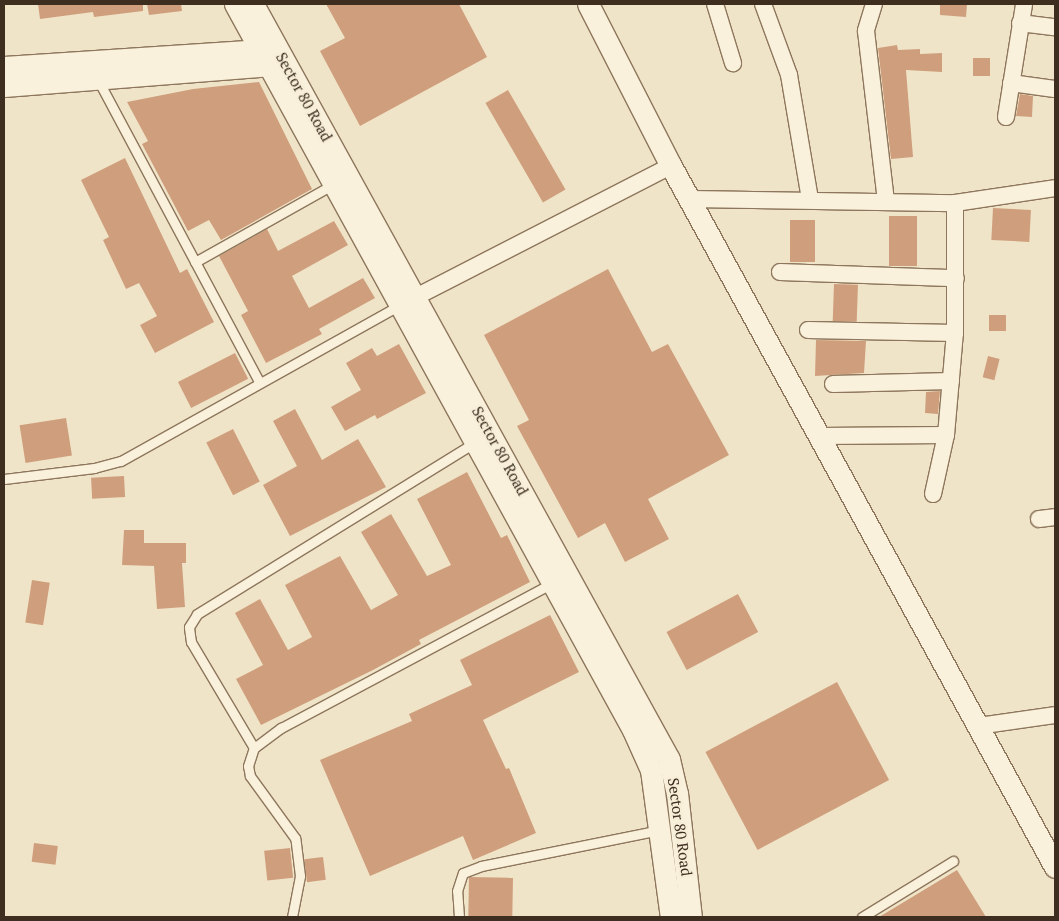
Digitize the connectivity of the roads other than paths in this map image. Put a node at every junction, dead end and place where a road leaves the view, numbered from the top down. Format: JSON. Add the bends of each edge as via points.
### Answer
{"nodes":[{"id":1,"x":235,"y":4,"type":"edge"},
{"id":2,"x":253,"y":4,"type":"edge"},
{"id":3,"x":588,"y":4,"type":"edge"},
{"id":4,"x":714,"y":4,"type":"edge"},
{"id":5,"x":763,"y":4,"type":"edge"},
{"id":6,"x":874,"y":4,"type":"edge"},
{"id":7,"x":1024,"y":4,"type":"edge"},
{"id":8,"x":1020,"y":22,"type":"junction"},
{"id":9,"x":1055,"y":27,"type":"edge"},
{"id":10,"x":273,"y":57,"type":"junction"},
{"id":11,"x":733,"y":63,"type":"dead end"},
{"id":12,"x":4,"y":67,"type":"edge"},
{"id":13,"x":98,"y":79,"type":"junction"},
{"id":14,"x":1011,"y":83,"type":"junction"},
{"id":15,"x":4,"y":86,"type":"edge"},
{"id":16,"x":1055,"y":89,"type":"edge"},
{"id":17,"x":1006,"y":117,"type":"dead end"},
{"id":18,"x":671,"y":166,"type":"junction"},
{"id":19,"x":334,"y":184,"type":"junction"},
{"id":20,"x":1055,"y":188,"type":"edge"},
{"id":21,"x":690,"y":199,"type":"junction"},
{"id":22,"x":810,"y":199,"type":"junction"},
{"id":23,"x":886,"y":200,"type":"junction"},
{"id":24,"x":955,"y":203,"type":"junction"},
{"id":25,"x":195,"y":262,"type":"junction"},
{"id":26,"x":780,"y":272,"type":"dead end"},
{"id":27,"x":956,"y":278,"type":"junction"},
{"id":28,"x":408,"y":302,"type":"junction"},
{"id":29,"x":808,"y":330,"type":"dead end"},
{"id":30,"x":955,"y":334,"type":"junction"},
{"id":31,"x":951,"y":381,"type":"junction"},
{"id":32,"x":259,"y":382,"type":"junction"},
{"id":33,"x":833,"y":384,"type":"dead end"},
{"id":34,"x":946,"y":435,"type":"junction"},
{"id":35,"x":819,"y":436,"type":"junction"},
{"id":36,"x":475,"y":442,"type":"junction"},
{"id":37,"x":4,"y":479,"type":"edge"},
{"id":38,"x":933,"y":494,"type":"dead end"},
{"id":39,"x":560,"y":578,"type":"junction"},
{"id":40,"x":1055,"y":715,"type":"edge"},
{"id":41,"x":978,"y":726,"type":"junction"},
{"id":42,"x":254,"y":748,"type":"junction"},
{"id":43,"x":661,"y":830,"type":"junction"},
{"id":44,"x":953,"y":861,"type":"dead end"},
{"id":45,"x":1055,"y":867,"type":"edge"},
{"id":46,"x":292,"y":917,"type":"edge"},
{"id":47,"x":459,"y":917,"type":"edge"},
{"id":48,"x":671,"y":917,"type":"edge"},
{"id":49,"x":691,"y":917,"type":"edge"},
{"id":50,"x":862,"y":917,"type":"edge"}],
"edges":[{"from":1,"to":10,"type":"street","name":"Sector 80 Road"},
{"from":2,"to":10,"type":"street","name":"Sector 80 Road"},
{"from":3,"to":18,"type":"street"},
{"from":4,"to":11,"type":"street"},
{"from":5,"to":22,"type":"street","via":[[789,75]]},
{"from":6,"to":23,"type":"street","via":[[866,31]]},
{"from":7,"to":8,"type":"street"},
{"from":8,"to":9,"type":"street"},
{"from":8,"to":14,"type":"street"},
{"from":10,"to":12,"type":"street"},
{"from":10,"to":13,"type":"street"},
{"from":10,"to":19,"type":"street","name":"Sector 80 Road"},
{"from":10,"to":28,"type":"street","name":"Sector 80 Road"},
{"from":13,"to":15,"type":"street"},
{"from":13,"to":25,"type":"lane"},
{"from":14,"to":16,"type":"street"},
{"from":14,"to":17,"type":"street"},
{"from":18,"to":21,"type":"street"},
{"from":18,"to":28,"type":"street"},
{"from":19,"to":25,"type":"lane"},
{"from":19,"to":28,"type":"street","name":"Sector 80 Road"},
{"from":20,"to":24,"type":"street"},
{"from":21,"to":22,"type":"street"},
{"from":21,"to":35,"type":"street"},
{"from":22,"to":23,"type":"street"},
{"from":23,"to":24,"type":"street"},
{"from":24,"to":27,"type":"street"},
{"from":25,"to":32,"type":"lane"},
{"from":26,"to":27,"type":"street"},
{"from":27,"to":30,"type":"street"},
{"from":28,"to":32,"type":"lane"},
{"from":28,"to":36,"type":"street","name":"Sector 80 Road"},
{"from":28,"to":39,"type":"street","name":"Sector 80 Road"},
{"from":29,"to":30,"type":"street"},
{"from":30,"to":31,"type":"street"},
{"from":31,"to":33,"type":"street"},
{"from":31,"to":34,"type":"street"},
{"from":32,"to":37,"type":"lane","via":[[121,461],[94,468]]},
{"from":34,"to":35,"type":"street"},
{"from":34,"to":38,"type":"street"},
{"from":35,"to":41,"type":"street"},
{"from":36,"to":39,"type":"street","name":"Sector 80 Road"},
{"from":36,"to":42,"type":"lane","via":[[197,614],[189,627],[191,642]]},
{"from":39,"to":42,"type":"lane","via":[[281,728]]},
{"from":39,"to":43,"type":"street","name":"Sector 80 Road","via":[[652,770]]},
{"from":39,"to":49,"type":"street","name":"Sector 80 Road","via":[[669,759],[677,793]]},
{"from":40,"to":41,"type":"street"},
{"from":41,"to":45,"type":"street"},
{"from":42,"to":46,"type":"lane","via":[[248,766],[250,776],[295,838],[300,876]]},
{"from":43,"to":47,"type":"lane","via":[[481,866],[463,873],[456,891]]},
{"from":43,"to":48,"type":"street","name":"Sector 80 Road"},
{"from":44,"to":50,"type":"lane"}]}
